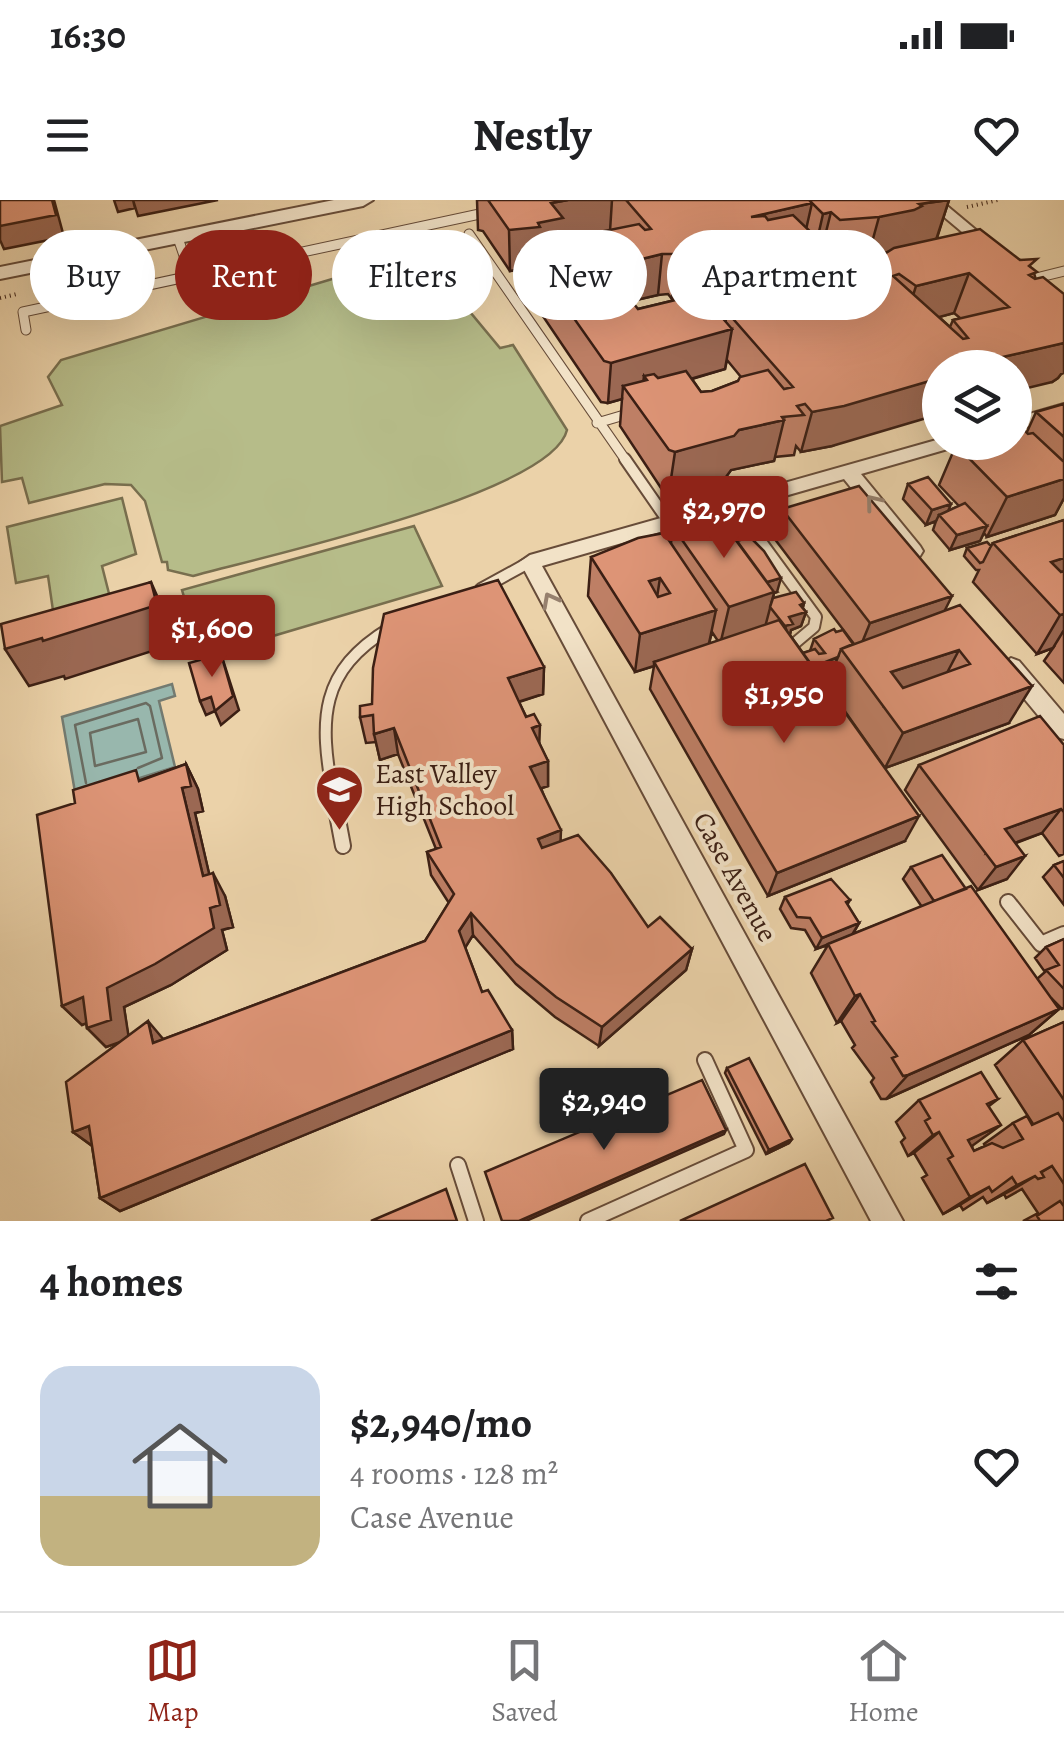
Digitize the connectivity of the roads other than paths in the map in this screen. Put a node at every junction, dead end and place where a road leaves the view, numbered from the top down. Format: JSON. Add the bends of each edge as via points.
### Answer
{"nodes":[{"id":1,"x":363,"y":200,"type":"edge"},
{"id":2,"x":931,"y":200,"type":"edge"},
{"id":3,"x":510,"y":208,"type":"edge"},
{"id":4,"x":217,"y":230,"type":"edge"},
{"id":5,"x":175,"y":239,"type":"edge"},
{"id":6,"x":981,"y":242,"type":"junction"},
{"id":7,"x":963,"y":246,"type":"edge"},
{"id":8,"x":312,"y":250,"type":"edge"},
{"id":9,"x":1064,"y":270,"type":"edge"},
{"id":10,"x":493,"y":271,"type":"edge"},
{"id":11,"x":0,"y":273,"type":"edge"},
{"id":12,"x":1022,"y":275,"type":"joint"},
{"id":13,"x":175,"y":280,"type":"edge"},
{"id":14,"x":513,"y":282,"type":"edge"},
{"id":15,"x":502,"y":284,"type":"junction"},
{"id":16,"x":26,"y":330,"type":"dead end"},
{"id":17,"x":1064,"y":410,"type":"edge"},
{"id":18,"x":634,"y":412,"type":"edge"},
{"id":19,"x":1032,"y":419,"type":"edge"},
{"id":20,"x":597,"y":423,"type":"junction"},
{"id":21,"x":922,"y":451,"type":"edge"},
{"id":22,"x":849,"y":472,"type":"junction"},
{"id":23,"x":734,"y":506,"type":"junction"},
{"id":24,"x":670,"y":524,"type":"junction"},
{"id":25,"x":530,"y":562,"type":"junction"},
{"id":26,"x":923,"y":562,"type":"edge"},
{"id":27,"x":463,"y":597,"type":"edge"},
{"id":28,"x":400,"y":623,"type":"edge"},
{"id":29,"x":795,"y":643,"type":"edge"},
{"id":30,"x":1000,"y":654,"type":"edge"},
{"id":31,"x":1064,"y":730,"type":"edge"},
{"id":32,"x":343,"y":846,"type":"dead end"},
{"id":33,"x":1008,"y":902,"type":"dead end"},
{"id":34,"x":1064,"y":934,"type":"edge"},
{"id":35,"x":704,"y":1060,"type":"dead end"},
{"id":36,"x":458,"y":1165,"type":"dead end"},
{"id":37,"x":476,"y":1221,"type":"edge"},
{"id":38,"x":588,"y":1221,"type":"edge"},
{"id":39,"x":888,"y":1221,"type":"edge"}],
"edges":[{"from":1,"to":4,"type":"street"},
{"from":2,"to":6,"type":"street"},
{"from":3,"to":8,"type":"lane"},
{"from":5,"to":11,"type":"street"},
{"from":6,"to":7,"type":"lane"},
{"from":6,"to":12,"type":"street"},
{"from":9,"to":12,"type":"lane"},
{"from":10,"to":15,"type":"lane"},
{"from":13,"to":16,"type":"lane","via":[[23,312]]},
{"from":14,"to":15,"type":"lane"},
{"from":15,"to":20,"type":"lane"},
{"from":17,"to":19,"type":"street"},
{"from":18,"to":20,"type":"lane"},
{"from":20,"to":24,"type":"lane"},
{"from":21,"to":22,"type":"street"},
{"from":22,"to":23,"type":"street"},
{"from":26,"to":22,"type":"street","one_way":true},
{"from":23,"to":24,"type":"street"},
{"from":23,"to":29,"type":"lane","via":[[816,617]]},
{"from":24,"to":25,"type":"street"},
{"from":25,"to":27,"type":"lane"},
{"from":39,"to":25,"type":"street","name":"Case Avenue","one_way":true},
{"from":28,"to":32,"type":"lane","via":[[354,650],[335,674],[323,725]]},
{"from":30,"to":31,"type":"street"},
{"from":33,"to":34,"type":"lane","via":[[1041,944]]},
{"from":35,"to":38,"type":"lane","via":[[746,1150]]},
{"from":36,"to":37,"type":"lane"}]}
